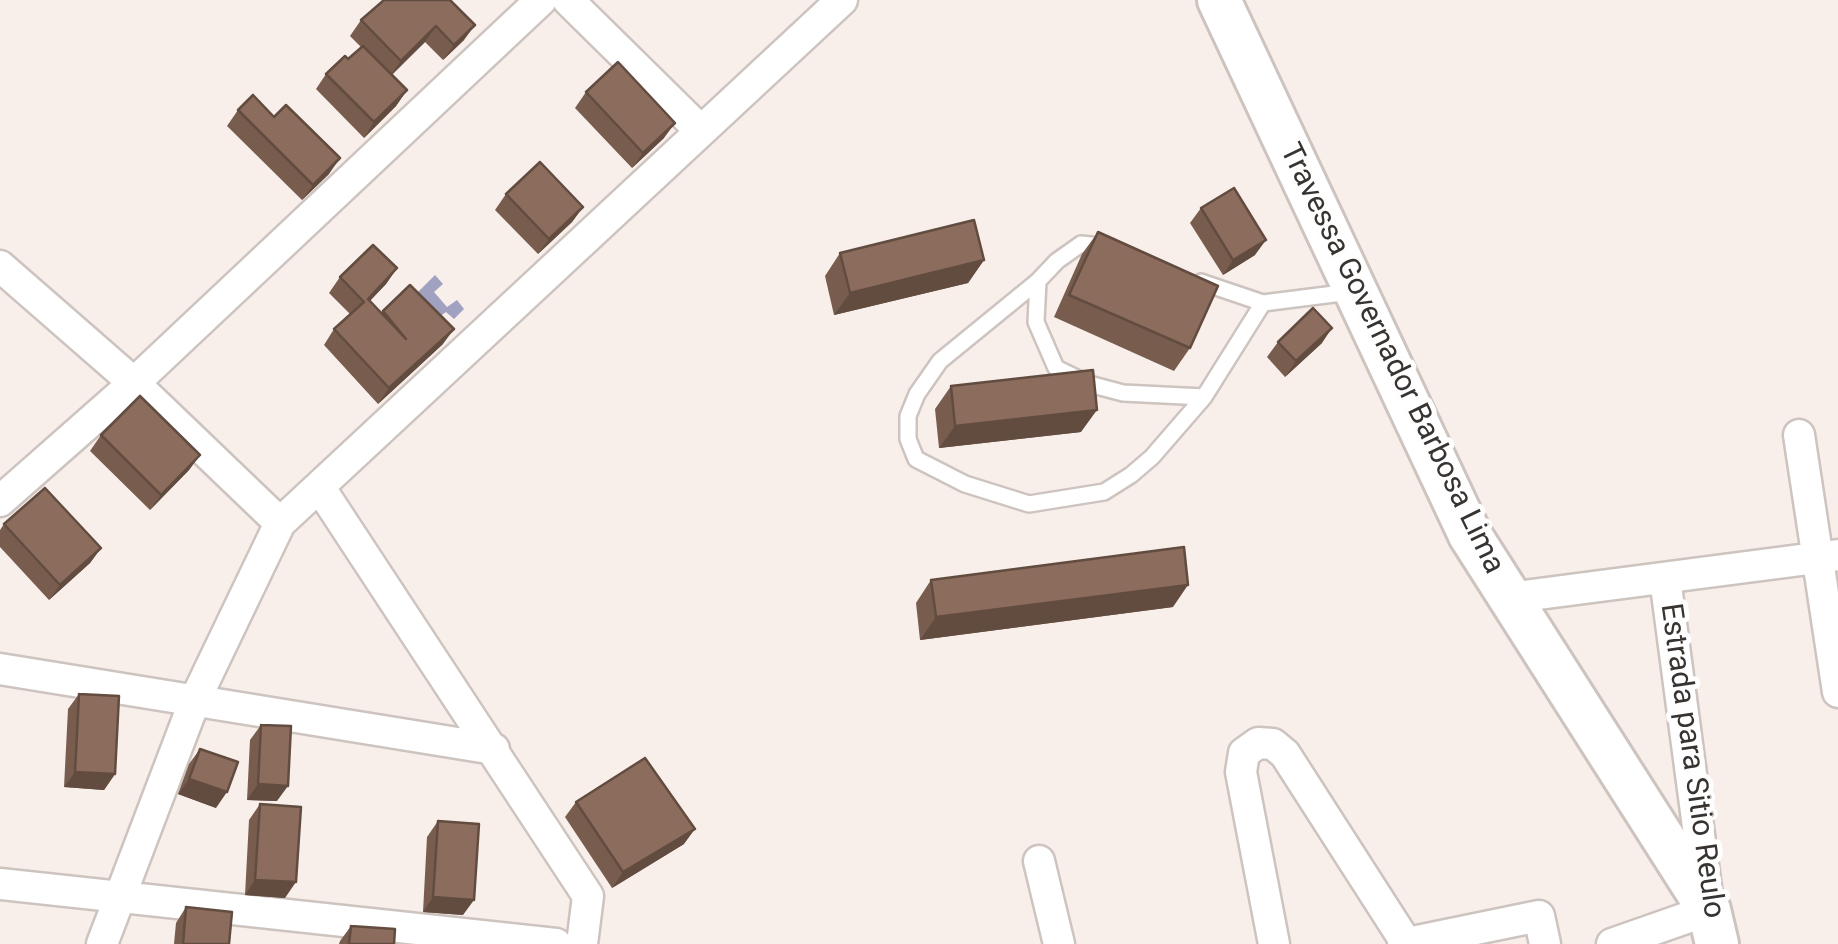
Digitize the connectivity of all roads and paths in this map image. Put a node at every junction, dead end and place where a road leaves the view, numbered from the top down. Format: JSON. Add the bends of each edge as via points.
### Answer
{"nodes":[{"id":1,"x":540,"y":0,"type":"edge"},
{"id":2,"x":568,"y":0,"type":"edge"},
{"id":3,"x":842,"y":0,"type":"edge"},
{"id":4,"x":1219,"y":0,"type":"edge"},
{"id":5,"x":702,"y":131,"type":"junction"},
{"id":6,"x":1124,"y":250,"type":"edge"},
{"id":7,"x":0,"y":266,"type":"edge"},
{"id":8,"x":1188,"y":276,"type":"edge"},
{"id":9,"x":1038,"y":281,"type":"junction"},
{"id":10,"x":1358,"y":291,"type":"junction"},
{"id":11,"x":1264,"y":303,"type":"junction"},
{"id":12,"x":134,"y":383,"type":"junction"},
{"id":13,"x":1204,"y":397,"type":"junction"},
{"id":14,"x":1799,"y":435,"type":"dead end"},
{"id":15,"x":320,"y":488,"type":"junction"},
{"id":16,"x":0,"y":501,"type":"edge"},
{"id":17,"x":280,"y":523,"type":"junction"},
{"id":18,"x":1828,"y":556,"type":"edge"},
{"id":19,"x":1665,"y":578,"type":"junction"},
{"id":20,"x":1508,"y":598,"type":"junction"},
{"id":21,"x":0,"y":669,"type":"edge"},
{"id":22,"x":1838,"y":692,"type":"edge"},
{"id":23,"x":195,"y":700,"type":"junction"},
{"id":24,"x":494,"y":749,"type":"junction"},
{"id":25,"x":1039,"y":861,"type":"dead end"},
{"id":26,"x":0,"y":884,"type":"edge"},
{"id":27,"x":122,"y":896,"type":"junction"},
{"id":28,"x":1713,"y":927,"type":"edge"},
{"id":29,"x":102,"y":944,"type":"edge"},
{"id":30,"x":556,"y":944,"type":"edge"},
{"id":31,"x":582,"y":944,"type":"edge"},
{"id":32,"x":1059,"y":944,"type":"edge"},
{"id":33,"x":1274,"y":944,"type":"edge"},
{"id":34,"x":1406,"y":944,"type":"edge"},
{"id":35,"x":1545,"y":944,"type":"edge"},
{"id":36,"x":1612,"y":944,"type":"edge"}],
"edges":[{"from":1,"to":12,"type":"street"},
{"from":2,"to":5,"type":"street"},
{"from":3,"to":5,"type":"street"},
{"from":4,"to":10,"type":"street","name":"Travessa Governador Barbosa Lima"},
{"from":5,"to":15,"type":"street"},
{"from":6,"to":9,"type":"lane","via":[[1081,244]]},
{"from":7,"to":12,"type":"street"},
{"from":8,"to":11,"type":"lane"},
{"from":9,"to":13,"type":"lane","via":[[1036,322],[1056,368],[1123,393]]},
{"from":9,"to":13,"type":"lane","via":[[940,361],[917,394],[908,416],[916,459],[965,484],[1029,504],[1104,492],[1152,457]]},
{"from":10,"to":11,"type":"lane"},
{"from":10,"to":20,"type":"street","name":"Travessa Governador Barbosa Lima","via":[[1470,535]]},
{"from":11,"to":13,"type":"lane"},
{"from":12,"to":16,"type":"street"},
{"from":12,"to":17,"type":"street"},
{"from":14,"to":18,"type":"street"},
{"from":15,"to":17,"type":"street"},
{"from":15,"to":24,"type":"street"},
{"from":17,"to":23,"type":"street"},
{"from":18,"to":19,"type":"street"},
{"from":18,"to":22,"type":"street"},
{"from":19,"to":20,"type":"street"},
{"from":19,"to":28,"type":"street","name":"Estrada para Sitio Reulo"},
{"from":20,"to":28,"type":"street","name":"Travessa Governador Barbosa Lima"},
{"from":21,"to":23,"type":"street"},
{"from":23,"to":24,"type":"street"},
{"from":23,"to":27,"type":"street"},
{"from":24,"to":31,"type":"street","via":[[588,896]]},
{"from":25,"to":32,"type":"street"},
{"from":26,"to":27,"type":"street"},
{"from":27,"to":29,"type":"street"},
{"from":27,"to":30,"type":"street"},
{"from":28,"to":36,"type":"street"},
{"from":33,"to":34,"type":"street","via":[[1241,772],[1244,753],[1258,742],[1285,754]]},
{"from":34,"to":35,"type":"street","via":[[1538,916]]}]}
